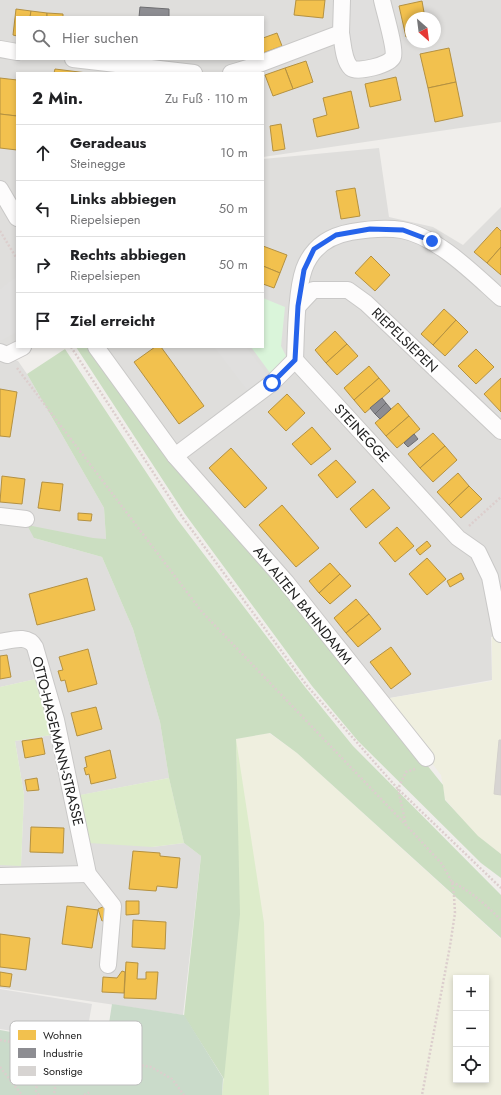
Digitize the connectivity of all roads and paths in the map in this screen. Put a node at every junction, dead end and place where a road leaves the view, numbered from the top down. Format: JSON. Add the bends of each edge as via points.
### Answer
{"nodes":[{"id":1,"x":342,"y":0,"type":"edge"},
{"id":2,"x":382,"y":0,"type":"edge"},
{"id":3,"x":341,"y":33,"type":"junction"},
{"id":4,"x":0,"y":49,"type":"edge"},
{"id":5,"x":16,"y":52,"type":"edge"},
{"id":6,"x":82,"y":60,"type":"edge"},
{"id":7,"x":185,"y":72,"type":"edge"},
{"id":8,"x":234,"y":72,"type":"edge"},
{"id":9,"x":0,"y":189,"type":"edge"},
{"id":10,"x":16,"y":216,"type":"edge"},
{"id":11,"x":0,"y":231,"type":"edge"},
{"id":12,"x":16,"y":257,"type":"edge"},
{"id":13,"x":501,"y":298,"type":"edge"},
{"id":14,"x":298,"y":306,"type":"junction"},
{"id":15,"x":20,"y":348,"type":"edge"},
{"id":16,"x":72,"y":348,"type":"edge"},
{"id":17,"x":97,"y":348,"type":"edge"},
{"id":18,"x":4,"y":353,"type":"edge"},
{"id":19,"x":295,"y":360,"type":"junction"},
{"id":20,"x":501,"y":431,"type":"edge"},
{"id":21,"x":175,"y":456,"type":"junction"},
{"id":22,"x":501,"y":497,"type":"edge"},
{"id":23,"x":0,"y":516,"type":"edge"},
{"id":24,"x":26,"y":519,"type":"dead end"},
{"id":25,"x":458,"y":538,"type":"junction"},
{"id":26,"x":501,"y":634,"type":"edge"},
{"id":27,"x":0,"y":642,"type":"edge"},
{"id":28,"x":422,"y":763,"type":"joint"},
{"id":29,"x":398,"y":789,"type":"junction"},
{"id":30,"x":406,"y":825,"type":"junction"},
{"id":31,"x":88,"y":874,"type":"junction"},
{"id":32,"x":0,"y":876,"type":"edge"},
{"id":33,"x":452,"y":882,"type":"junction"},
{"id":34,"x":501,"y":888,"type":"edge"},
{"id":35,"x":501,"y":920,"type":"edge"},
{"id":36,"x":108,"y":965,"type":"dead end"},
{"id":37,"x":0,"y":1040,"type":"edge"},
{"id":38,"x":10,"y":1042,"type":"edge"},
{"id":39,"x":142,"y":1065,"type":"edge"},
{"id":40,"x":0,"y":1067,"type":"edge"},
{"id":41,"x":10,"y":1080,"type":"edge"},
{"id":42,"x":14,"y":1085,"type":"edge"},
{"id":43,"x":37,"y":1085,"type":"edge"},
{"id":44,"x":55,"y":1085,"type":"edge"},
{"id":45,"x":90,"y":1092,"type":"dead end"},
{"id":46,"x":22,"y":1095,"type":"edge"},
{"id":47,"x":39,"y":1095,"type":"edge"},
{"id":48,"x":53,"y":1095,"type":"edge"},
{"id":49,"x":84,"y":1095,"type":"edge"},
{"id":50,"x":184,"y":1095,"type":"edge"},
{"id":51,"x":422,"y":1095,"type":"edge"}],
"edges":[{"from":1,"to":3,"type":"street"},
{"from":2,"to":3,"type":"street","via":[[394,52],[391,61],[357,70],[352,68],[345,58]]},
{"from":3,"to":8,"type":"street"},
{"from":4,"to":5,"type":"street"},
{"from":6,"to":7,"type":"street"},
{"from":9,"to":10,"type":"street"},
{"from":11,"to":12,"type":"path"},
{"from":13,"to":14,"type":"street","via":[[432,241],[403,230],[370,229],[336,235],[314,249],[304,270]]},
{"from":14,"to":19,"type":"street"},
{"from":14,"to":20,"type":"street","name":"RIEPELSIEPEN","via":[[313,290],[348,290],[366,303]]},
{"from":15,"to":18,"type":"street"},
{"from":16,"to":29,"type":"path","via":[[183,518],[308,687]]},
{"from":17,"to":21,"type":"street","name":"AM ALTEN BAHNDAMM"},
{"from":18,"to":30,"type":"path","via":[[202,612]]},
{"from":19,"to":21,"type":"street","via":[[272,383]]},
{"from":19,"to":25,"type":"street","name":"STEINEGGE"},
{"from":21,"to":28,"type":"street","name":"AM ALTEN BAHNDAMM","via":[[286,582]]},
{"from":22,"to":25,"type":"path"},
{"from":23,"to":24,"type":"street"},
{"from":25,"to":26,"type":"street","name":"STEINEGGE","via":[[478,552],[490,577]]},
{"from":27,"to":31,"type":"street","name":"OTTO-HAGEMANN-STRASSE","via":[[25,638],[35,647],[56,720]]},
{"from":28,"to":29,"type":"path","via":[[406,772]]},
{"from":29,"to":30,"type":"path"},
{"from":29,"to":34,"type":"path"},
{"from":30,"to":33,"type":"path","via":[[442,864]]},
{"from":31,"to":32,"type":"street"},
{"from":31,"to":36,"type":"street","name":"OTTO-HAGEMANN-STRASSE","via":[[113,906]]},
{"from":33,"to":35,"type":"path","via":[[465,888]]},
{"from":33,"to":51,"type":"path","via":[[454,912]]},
{"from":37,"to":38,"type":"path"},
{"from":39,"to":50,"type":"path","via":[[152,1067],[172,1079]]},
{"from":40,"to":41,"type":"path"},
{"from":42,"to":46,"type":"path"},
{"from":43,"to":47,"type":"path","via":[[36,1091]]},
{"from":44,"to":48,"type":"path"},
{"from":45,"to":49,"type":"path"}]}
